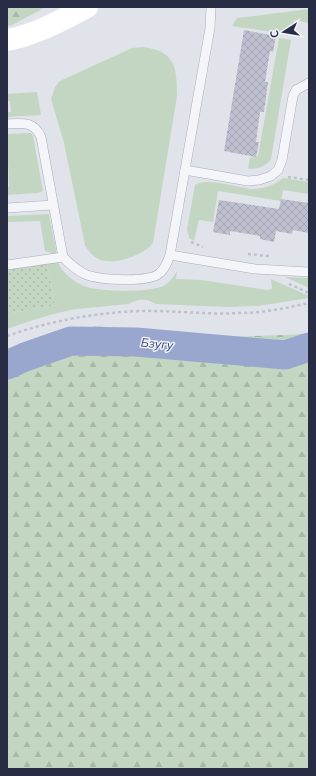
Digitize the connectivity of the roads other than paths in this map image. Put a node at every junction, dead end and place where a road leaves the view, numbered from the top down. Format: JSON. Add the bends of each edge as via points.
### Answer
{"nodes":[{"id":1,"x":87,"y":7,"type":"edge"},
{"id":2,"x":211,"y":7,"type":"edge"},
{"id":3,"x":7,"y":40,"type":"edge"},
{"id":4,"x":309,"y":83,"type":"edge"},
{"id":5,"x":7,"y":124,"type":"edge"},
{"id":6,"x":185,"y":170,"type":"junction"},
{"id":7,"x":53,"y":205,"type":"junction"},
{"id":8,"x":7,"y":208,"type":"edge"},
{"id":9,"x":170,"y":255,"type":"junction"},
{"id":10,"x":63,"y":257,"type":"junction"},
{"id":11,"x":7,"y":265,"type":"edge"},
{"id":12,"x":309,"y":272,"type":"edge"}],
"edges":[{"from":1,"to":3,"type":"street","via":[[53,24]]},
{"from":2,"to":6,"type":"lane","via":[[210,28]]},
{"from":4,"to":6,"type":"lane","via":[[296,90],[293,96],[282,160],[278,170],[271,176],[248,181]]},
{"from":5,"to":7,"type":"lane","via":[[25,123],[38,131]]},
{"from":6,"to":9,"type":"lane"},
{"from":7,"to":8,"type":"lane"},
{"from":7,"to":10,"type":"lane"},
{"from":9,"to":10,"type":"lane","via":[[160,274],[144,280],[99,279],[74,268]]},
{"from":9,"to":12,"type":"lane","via":[[255,270]]},
{"from":10,"to":11,"type":"lane"}]}
